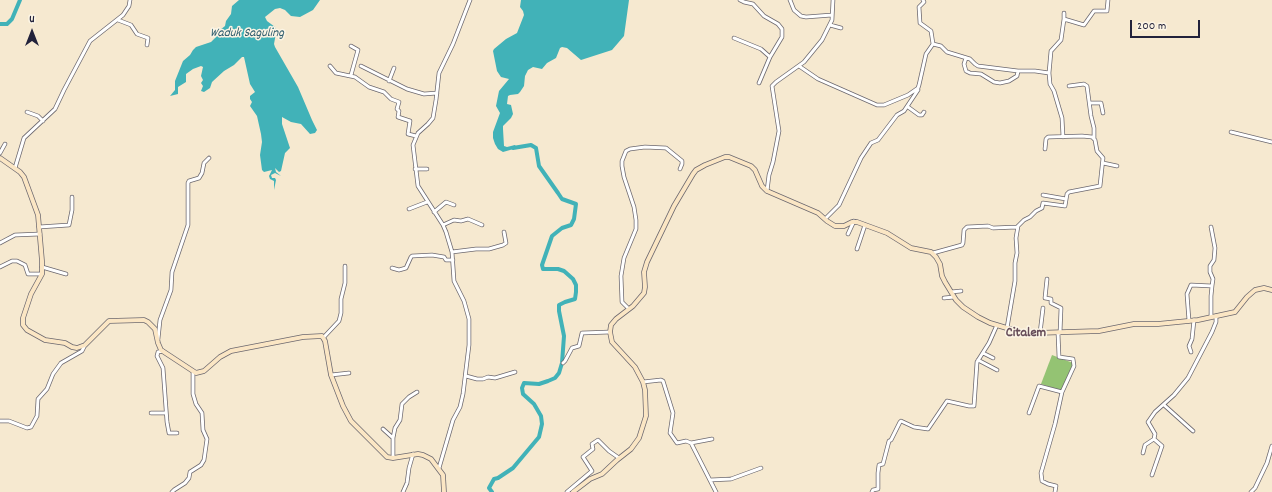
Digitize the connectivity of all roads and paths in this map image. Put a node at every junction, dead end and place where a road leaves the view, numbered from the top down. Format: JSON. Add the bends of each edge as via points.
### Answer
{"nodes":[{"id":1,"x":130,"y":0,"type":"edge"},
{"id":2,"x":470,"y":0,"type":"edge"},
{"id":3,"x":740,"y":0,"type":"edge"},
{"id":4,"x":790,"y":0,"type":"edge"},
{"id":5,"x":833,"y":0,"type":"edge"},
{"id":6,"x":923,"y":0,"type":"edge"},
{"id":7,"x":1108,"y":0,"type":"edge"},
{"id":8,"x":1064,"y":13,"type":"dead end"},
{"id":9,"x":832,"y":15,"type":"junction"},
{"id":10,"x":1064,"y":19,"type":"junction"},
{"id":11,"x":118,"y":20,"type":"junction"},
{"id":12,"x":830,"y":25,"type":"junction"},
{"id":13,"x":841,"y":28,"type":"dead end"},
{"id":14,"x":734,"y":38,"type":"dead end"},
{"id":15,"x":933,"y":44,"type":"junction"},
{"id":16,"x":148,"y":45,"type":"dead end"},
{"id":17,"x":351,"y":46,"type":"dead end"},
{"id":18,"x":770,"y":57,"type":"junction"},
{"id":19,"x":966,"y":58,"type":"junction"},
{"id":20,"x":975,"y":64,"type":"junction"},
{"id":21,"x":330,"y":66,"type":"dead end"},
{"id":22,"x":361,"y":66,"type":"dead end"},
{"id":23,"x":799,"y":66,"type":"junction"},
{"id":24,"x":394,"y":68,"type":"dead end"},
{"id":25,"x":1018,"y":71,"type":"junction"},
{"id":26,"x":1049,"y":73,"type":"junction"},
{"id":27,"x":974,"y":74,"type":"junction"},
{"id":28,"x":351,"y":75,"type":"junction"},
{"id":29,"x":390,"y":81,"type":"junction"},
{"id":30,"x":759,"y":83,"type":"dead end"},
{"id":31,"x":1070,"y":86,"type":"dead end"},
{"id":32,"x":918,"y":88,"type":"junction"},
{"id":33,"x":437,"y":93,"type":"junction"},
{"id":34,"x":1090,"y":103,"type":"junction"},
{"id":35,"x":908,"y":107,"type":"junction"},
{"id":36,"x":28,"y":112,"type":"dead end"},
{"id":37,"x":924,"y":112,"type":"dead end"},
{"id":38,"x":1102,"y":113,"type":"dead end"},
{"id":39,"x":43,"y":121,"type":"junction"},
{"id":40,"x":1231,"y":132,"type":"dead end"},
{"id":41,"x":416,"y":136,"type":"junction"},
{"id":42,"x":1063,"y":137,"type":"junction"},
{"id":43,"x":1094,"y":139,"type":"junction"},
{"id":44,"x":1272,"y":142,"type":"edge"},
{"id":45,"x":5,"y":144,"type":"dead end"},
{"id":46,"x":1045,"y":149,"type":"dead end"},
{"id":47,"x":0,"y":153,"type":"edge"},
{"id":48,"x":0,"y":158,"type":"edge"},
{"id":49,"x":209,"y":158,"type":"dead end"},
{"id":50,"x":1104,"y":163,"type":"junction"},
{"id":51,"x":1117,"y":166,"type":"dead end"},
{"id":52,"x":15,"y":168,"type":"junction"},
{"id":53,"x":680,"y":168,"type":"dead end"},
{"id":54,"x":415,"y":169,"type":"junction"},
{"id":55,"x":427,"y":169,"type":"dead end"},
{"id":56,"x":767,"y":191,"type":"junction"},
{"id":57,"x":1043,"y":195,"type":"dead end"},
{"id":58,"x":72,"y":197,"type":"dead end"},
{"id":59,"x":1066,"y":199,"type":"junction"},
{"id":60,"x":427,"y":202,"type":"junction"},
{"id":61,"x":454,"y":205,"type":"dead end"},
{"id":62,"x":409,"y":209,"type":"dead end"},
{"id":63,"x":434,"y":212,"type":"junction"},
{"id":64,"x":825,"y":219,"type":"junction"},
{"id":65,"x":854,"y":222,"type":"junction"},
{"id":66,"x":443,"y":225,"type":"junction"},
{"id":67,"x":482,"y":225,"type":"dead end"},
{"id":68,"x":865,"y":225,"type":"junction"},
{"id":69,"x":1018,"y":226,"type":"junction"},
{"id":70,"x":40,"y":227,"type":"junction"},
{"id":71,"x":1211,"y":227,"type":"dead end"},
{"id":72,"x":504,"y":232,"type":"dead end"},
{"id":73,"x":40,"y":234,"type":"junction"},
{"id":74,"x":848,"y":234,"type":"dead end"},
{"id":75,"x":0,"y":243,"type":"edge"},
{"id":76,"x":857,"y":249,"type":"dead end"},
{"id":77,"x":452,"y":252,"type":"junction"},
{"id":78,"x":933,"y":253,"type":"junction"},
{"id":79,"x":452,"y":260,"type":"junction"},
{"id":80,"x":345,"y":266,"type":"dead end"},
{"id":81,"x":0,"y":267,"type":"edge"},
{"id":82,"x":42,"y":268,"type":"junction"},
{"id":83,"x":392,"y":268,"type":"dead end"},
{"id":84,"x":42,"y":274,"type":"junction"},
{"id":85,"x":66,"y":274,"type":"dead end"},
{"id":86,"x":1047,"y":279,"type":"dead end"},
{"id":87,"x":1212,"y":286,"type":"junction"},
{"id":88,"x":1272,"y":290,"type":"edge"},
{"id":89,"x":961,"y":291,"type":"dead end"},
{"id":90,"x":950,"y":292,"type":"junction"},
{"id":91,"x":954,"y":297,"type":"junction"},
{"id":92,"x":944,"y":298,"type":"dead end"},
{"id":93,"x":1043,"y":308,"type":"dead end"},
{"id":94,"x":629,"y":309,"type":"junction"},
{"id":95,"x":1216,"y":316,"type":"junction"},
{"id":96,"x":1211,"y":317,"type":"junction"},
{"id":97,"x":1192,"y":320,"type":"junction"},
{"id":98,"x":997,"y":325,"type":"junction"},
{"id":99,"x":1008,"y":328,"type":"junction"},
{"id":100,"x":610,"y":332,"type":"junction"},
{"id":101,"x":1040,"y":333,"type":"junction"},
{"id":102,"x":1059,"y":333,"type":"junction"},
{"id":103,"x":324,"y":338,"type":"junction"},
{"id":104,"x":158,"y":343,"type":"junction"},
{"id":105,"x":85,"y":345,"type":"junction"},
{"id":106,"x":163,"y":350,"type":"junction"},
{"id":107,"x":1192,"y":352,"type":"dead end"},
{"id":108,"x":983,"y":353,"type":"junction"},
{"id":109,"x":993,"y":358,"type":"dead end"},
{"id":110,"x":978,"y":360,"type":"junction"},
{"id":111,"x":563,"y":363,"type":"dead end"},
{"id":112,"x":997,"y":370,"type":"dead end"},
{"id":113,"x":193,"y":372,"type":"junction"},
{"id":114,"x":514,"y":372,"type":"dead end"},
{"id":115,"x":349,"y":373,"type":"dead end"},
{"id":116,"x":332,"y":375,"type":"junction"},
{"id":117,"x":466,"y":376,"type":"junction"},
{"id":118,"x":643,"y":382,"type":"junction"},
{"id":119,"x":417,"y":392,"type":"dead end"},
{"id":120,"x":1062,"y":392,"type":"junction"},
{"id":121,"x":1164,"y":405,"type":"junction"},
{"id":122,"x":151,"y":413,"type":"dead end"},
{"id":123,"x":166,"y":413,"type":"junction"},
{"id":124,"x":1029,"y":413,"type":"dead end"},
{"id":125,"x":0,"y":421,"type":"edge"},
{"id":126,"x":383,"y":429,"type":"dead end"},
{"id":127,"x":1193,"y":430,"type":"dead end"},
{"id":128,"x":177,"y":433,"type":"dead end"},
{"id":129,"x":393,"y":438,"type":"junction"},
{"id":130,"x":712,"y":439,"type":"dead end"},
{"id":131,"x":1154,"y":439,"type":"junction"},
{"id":132,"x":690,"y":443,"type":"junction"},
{"id":133,"x":1272,"y":446,"type":"edge"},
{"id":134,"x":1143,"y":453,"type":"dead end"},
{"id":135,"x":413,"y":454,"type":"junction"},
{"id":136,"x":617,"y":456,"type":"junction"},
{"id":137,"x":393,"y":458,"type":"junction"},
{"id":138,"x":439,"y":468,"type":"junction"},
{"id":139,"x":761,"y":468,"type":"dead end"},
{"id":140,"x":1152,"y":475,"type":"dead end"},
{"id":141,"x":710,"y":480,"type":"junction"},
{"id":142,"x":172,"y":492,"type":"edge"},
{"id":143,"x":403,"y":492,"type":"edge"},
{"id":144,"x":444,"y":492,"type":"edge"},
{"id":145,"x":567,"y":492,"type":"edge"},
{"id":146,"x":573,"y":492,"type":"edge"},
{"id":147,"x":716,"y":492,"type":"edge"},
{"id":148,"x":872,"y":492,"type":"edge"},
{"id":149,"x":1055,"y":492,"type":"edge"},
{"id":150,"x":1251,"y":492,"type":"edge"}],
"edges":[{"from":1,"to":11,"type":"street","via":[[126,11]]},
{"from":2,"to":33,"type":"street","via":[[440,70]]},
{"from":3,"to":18,"type":"street","via":[[753,4],[764,16],[781,27],[782,37]]},
{"from":4,"to":9,"type":"street","via":[[794,10],[801,16]]},
{"from":5,"to":9,"type":"street"},
{"from":6,"to":15,"type":"street","via":[[919,7],[920,23],[930,30]]},
{"from":7,"to":10,"type":"street","via":[[1107,11],[1094,11],[1084,25]]},
{"from":8,"to":10,"type":"street"},
{"from":9,"to":12,"type":"street"},
{"from":10,"to":26,"type":"street","via":[[1061,40],[1051,51]]},
{"from":11,"to":16,"type":"street","via":[[131,26],[137,34],[148,38]]},
{"from":11,"to":39,"type":"street","via":[[90,41],[56,108]]},
{"from":12,"to":13,"type":"street"},
{"from":12,"to":23,"type":"street","via":[[810,56]]},
{"from":14,"to":18,"type":"street"},
{"from":15,"to":19,"type":"street"},
{"from":15,"to":32,"type":"street","via":[[926,54]]},
{"from":17,"to":28,"type":"street","via":[[358,50]]},
{"from":18,"to":30,"type":"street"},
{"from":19,"to":20,"type":"street"},
{"from":19,"to":27,"type":"street","via":[[966,71]]},
{"from":20,"to":25,"type":"street"},
{"from":20,"to":27,"type":"street"},
{"from":21,"to":28,"type":"street","via":[[338,74]]},
{"from":22,"to":29,"type":"street"},
{"from":23,"to":32,"type":"street","via":[[823,82],[877,105],[884,105]]},
{"from":23,"to":56,"type":"street","via":[[772,87],[779,131]]},
{"from":24,"to":29,"type":"street"},
{"from":25,"to":26,"type":"street"},
{"from":25,"to":27,"type":"street","via":[[1015,78],[1000,83],[981,74]]},
{"from":26,"to":42,"type":"street","via":[[1050,84],[1062,118]]},
{"from":28,"to":41,"type":"street","via":[[369,87],[383,92],[391,100],[399,102],[398,117],[410,121],[408,133]]},
{"from":29,"to":33,"type":"street","via":[[412,91],[424,94]]},
{"from":31,"to":34,"type":"street","via":[[1087,85]]},
{"from":32,"to":35,"type":"street"},
{"from":33,"to":41,"type":"street","via":[[432,120]]},
{"from":34,"to":38,"type":"street","via":[[1101,103]]},
{"from":34,"to":43,"type":"street"},
{"from":35,"to":37,"type":"street","via":[[920,115]]},
{"from":35,"to":64,"type":"street","via":[[897,115],[878,140],[872,143],[861,158],[839,205]]},
{"from":36,"to":39,"type":"street"},
{"from":39,"to":52,"type":"street","via":[[24,138]]},
{"from":40,"to":44,"type":"street"},
{"from":41,"to":54,"type":"street","via":[[413,145]]},
{"from":42,"to":43,"type":"street","via":[[1088,136]]},
{"from":42,"to":46,"type":"street","via":[[1047,137]]},
{"from":43,"to":50,"type":"street"},
{"from":45,"to":47,"type":"street"},
{"from":48,"to":52,"type":"main road"},
{"from":49,"to":104,"type":"street","via":[[204,163],[199,178],[188,183],[188,225],[172,272],[171,290],[160,320]]},
{"from":50,"to":51,"type":"street"},
{"from":50,"to":59,"type":"street","via":[[1100,186],[1069,192]]},
{"from":52,"to":70,"type":"main road","via":[[26,181]]},
{"from":53,"to":94,"type":"street","via":[[682,161],[666,148],[630,149],[626,151],[622,161],[636,220],[636,230],[624,258],[621,276],[622,302]]},
{"from":54,"to":55,"type":"street"},
{"from":54,"to":60,"type":"street","via":[[418,186]]},
{"from":56,"to":64,"type":"main road","via":[[818,212]]},
{"from":56,"to":94,"type":"main road","via":[[751,166],[729,157],[715,160],[696,170],[674,206],[647,262],[644,272],[644,294]]},
{"from":57,"to":59,"type":"street"},
{"from":58,"to":70,"type":"street","via":[[69,225]]},
{"from":59,"to":69,"type":"street","via":[[1066,205],[1063,207],[1043,203],[1042,208]]},
{"from":60,"to":62,"type":"street"},
{"from":60,"to":63,"type":"street"},
{"from":61,"to":63,"type":"street","via":[[446,202]]},
{"from":63,"to":66,"type":"street"},
{"from":64,"to":65,"type":"main road","via":[[838,227]]},
{"from":65,"to":68,"type":"main road"},
{"from":65,"to":74,"type":"street"},
{"from":66,"to":67,"type":"street","via":[[454,220],[468,219]]},
{"from":66,"to":77,"type":"street"},
{"from":68,"to":76,"type":"street"},
{"from":68,"to":78,"type":"main road","via":[[911,248]]},
{"from":69,"to":78,"type":"street","via":[[967,227],[964,230],[962,245]]},
{"from":69,"to":99,"type":"street","via":[[1015,280]]},
{"from":70,"to":73,"type":"main road"},
{"from":71,"to":87,"type":"street","via":[[1215,244],[1214,260],[1210,266]]},
{"from":72,"to":77,"type":"street","via":[[505,244],[489,249]]},
{"from":73,"to":75,"type":"street","via":[[14,235]]},
{"from":73,"to":82,"type":"main road"},
{"from":77,"to":79,"type":"street"},
{"from":78,"to":90,"type":"main road","via":[[940,264],[943,279]]},
{"from":79,"to":83,"type":"street","via":[[432,255],[412,256],[406,268]]},
{"from":79,"to":117,"type":"street","via":[[454,281],[469,319]]},
{"from":80,"to":103,"type":"street","via":[[339,321]]},
{"from":81,"to":84,"type":"street","via":[[17,260],[25,265],[28,274]]},
{"from":82,"to":84,"type":"main road"},
{"from":82,"to":85,"type":"street"},
{"from":84,"to":105,"type":"main road","via":[[29,300],[23,318],[24,328],[45,340],[65,343],[72,348]]},
{"from":86,"to":102,"type":"street","via":[[1045,298],[1051,299],[1052,304],[1061,308]]},
{"from":87,"to":96,"type":"street"},
{"from":87,"to":97,"type":"street","via":[[1191,285],[1187,294]]},
{"from":88,"to":95,"type":"main road","via":[[1255,290],[1235,312]]},
{"from":89,"to":90,"type":"street"},
{"from":90,"to":91,"type":"main road"},
{"from":91,"to":92,"type":"street"},
{"from":91,"to":98,"type":"main road","via":[[966,310]]},
{"from":93,"to":101,"type":"street"},
{"from":94,"to":100,"type":"main road","via":[[614,321]]},
{"from":95,"to":96,"type":"main road"},
{"from":95,"to":121,"type":"street","via":[[1214,328],[1185,384]]},
{"from":96,"to":97,"type":"main road"},
{"from":97,"to":102,"type":"main road","via":[[1134,324],[1106,331]]},
{"from":97,"to":107,"type":"street","via":[[1192,339],[1189,347]]},
{"from":98,"to":99,"type":"main road"},
{"from":98,"to":108,"type":"street"},
{"from":99,"to":101,"type":"main road","via":[[1020,332]]},
{"from":100,"to":111,"type":"street","via":[[582,333],[579,346],[572,348]]},
{"from":100,"to":118,"type":"main road","via":[[612,342],[635,367]]},
{"from":101,"to":102,"type":"main road"},
{"from":102,"to":120,"type":"street","via":[[1059,357],[1073,358],[1074,361],[1073,370]]},
{"from":103,"to":113,"type":"main road","via":[[303,337],[231,351],[204,371]]},
{"from":103,"to":116,"type":"main road"},
{"from":104,"to":105,"type":"main road","via":[[155,329],[141,319],[110,321]]},
{"from":104,"to":106,"type":"main road"},
{"from":105,"to":125,"type":"street","via":[[61,363],[53,374],[47,389],[38,399],[37,416],[31,427],[27,428],[9,420]]},
{"from":106,"to":113,"type":"main road"},
{"from":106,"to":123,"type":"street","via":[[157,356],[164,368]]},
{"from":108,"to":109,"type":"street"},
{"from":108,"to":110,"type":"street"},
{"from":110,"to":112,"type":"street"},
{"from":110,"to":148,"type":"street","via":[[974,406],[947,401],[928,429],[900,422],[889,441],[883,464],[879,465],[878,489]]},
{"from":113,"to":142,"type":"street","via":[[193,394],[202,413],[203,430],[207,440],[204,460],[190,472],[185,483]]},
{"from":114,"to":117,"type":"street","via":[[483,379]]},
{"from":115,"to":116,"type":"street"},
{"from":116,"to":137,"type":"main road","via":[[351,420],[383,455]]},
{"from":117,"to":138,"type":"street","via":[[461,404],[453,420]]},
{"from":118,"to":132,"type":"street","via":[[663,381],[673,413],[670,433],[677,443]]},
{"from":118,"to":136,"type":"main road","via":[[646,409],[643,428],[633,447]]},
{"from":119,"to":129,"type":"street","via":[[402,404],[400,420]]},
{"from":120,"to":124,"type":"street","via":[[1039,386]]},
{"from":120,"to":149,"type":"street","via":[[1056,424],[1041,472],[1042,481],[1056,486]]},
{"from":121,"to":127,"type":"street"},
{"from":121,"to":131,"type":"street","via":[[1148,422],[1155,432]]},
{"from":122,"to":123,"type":"street"},
{"from":123,"to":128,"type":"street","via":[[169,433]]},
{"from":126,"to":129,"type":"street"},
{"from":129,"to":137,"type":"street"},
{"from":130,"to":132,"type":"street"},
{"from":131,"to":134,"type":"street","via":[[1145,445]]},
{"from":131,"to":140,"type":"street","via":[[1162,446]]},
{"from":132,"to":141,"type":"street"},
{"from":133,"to":150,"type":"street","via":[[1267,463]]},
{"from":135,"to":137,"type":"main road"},
{"from":135,"to":138,"type":"main road","via":[[425,456]]},
{"from":135,"to":143,"type":"street"},
{"from":136,"to":145,"type":"street","via":[[598,440],[592,444],[593,449],[583,457],[592,471]]},
{"from":136,"to":146,"type":"main road","via":[[602,474],[590,479]]},
{"from":138,"to":144,"type":"main road","via":[[444,477]]},
{"from":139,"to":141,"type":"street","via":[[731,479]]},
{"from":141,"to":147,"type":"street"}]}
